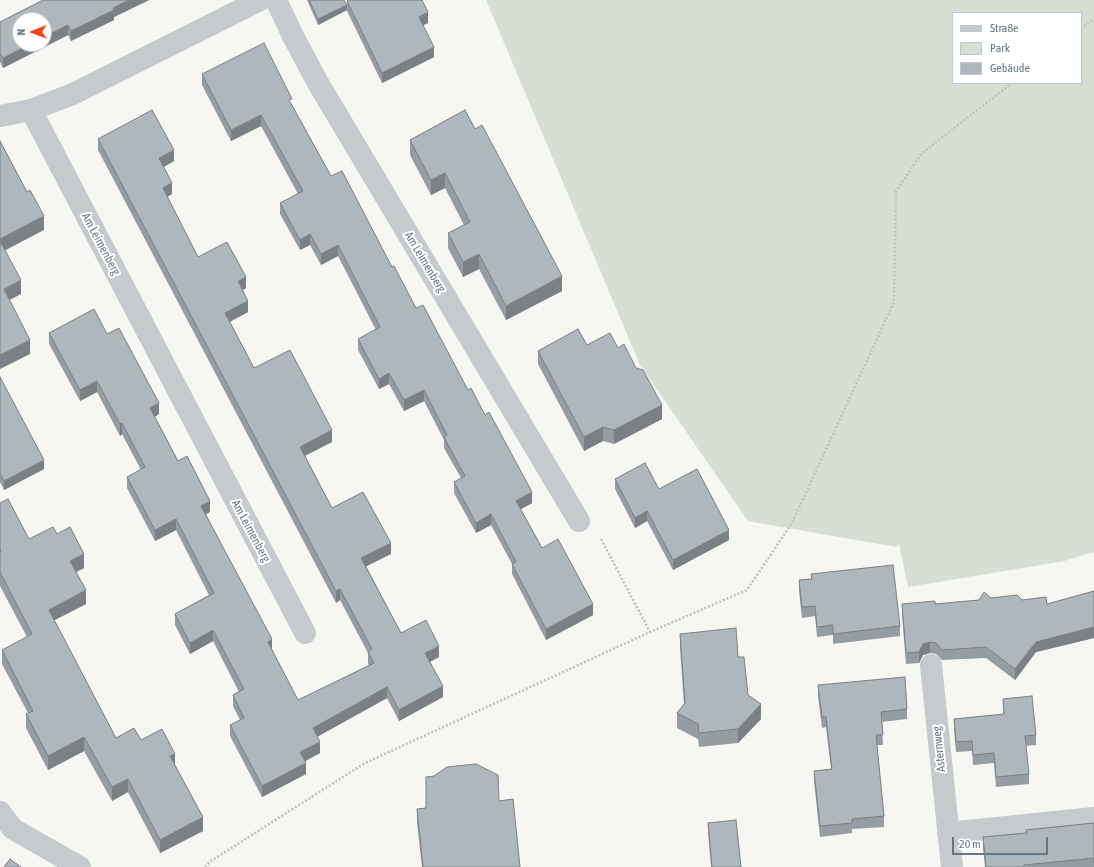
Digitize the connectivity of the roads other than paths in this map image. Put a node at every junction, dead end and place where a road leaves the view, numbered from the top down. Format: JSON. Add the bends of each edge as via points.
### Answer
{"nodes":[{"id":1,"x":260,"y":0,"type":"edge"},
{"id":2,"x":276,"y":0,"type":"edge"},
{"id":3,"x":31,"y":110,"type":"junction"},
{"id":4,"x":0,"y":116,"type":"edge"},
{"id":5,"x":579,"y":521,"type":"road end"},
{"id":6,"x":305,"y":633,"type":"dead end"},
{"id":7,"x":931,"y":665,"type":"dead end"},
{"id":8,"x":0,"y":812,"type":"edge"},
{"id":9,"x":1094,"y":818,"type":"edge"},
{"id":10,"x":948,"y":833,"type":"junction"},
{"id":11,"x":80,"y":867,"type":"edge"},
{"id":12,"x":952,"y":867,"type":"edge"}],
"edges":[{"from":1,"to":3,"type":"street","via":[[73,94]]},
{"from":2,"to":5,"type":"street","name":"Am Leimenberg","via":[[318,83]]},
{"from":3,"to":4,"type":"street"},
{"from":3,"to":6,"type":"street","name":"Am Leimenberg"},
{"from":7,"to":10,"type":"street","name":"Asternweg"},
{"from":8,"to":11,"type":"street","via":[[13,829]]},
{"from":9,"to":10,"type":"street"},
{"from":10,"to":12,"type":"street","name":"Asternweg"}]}
